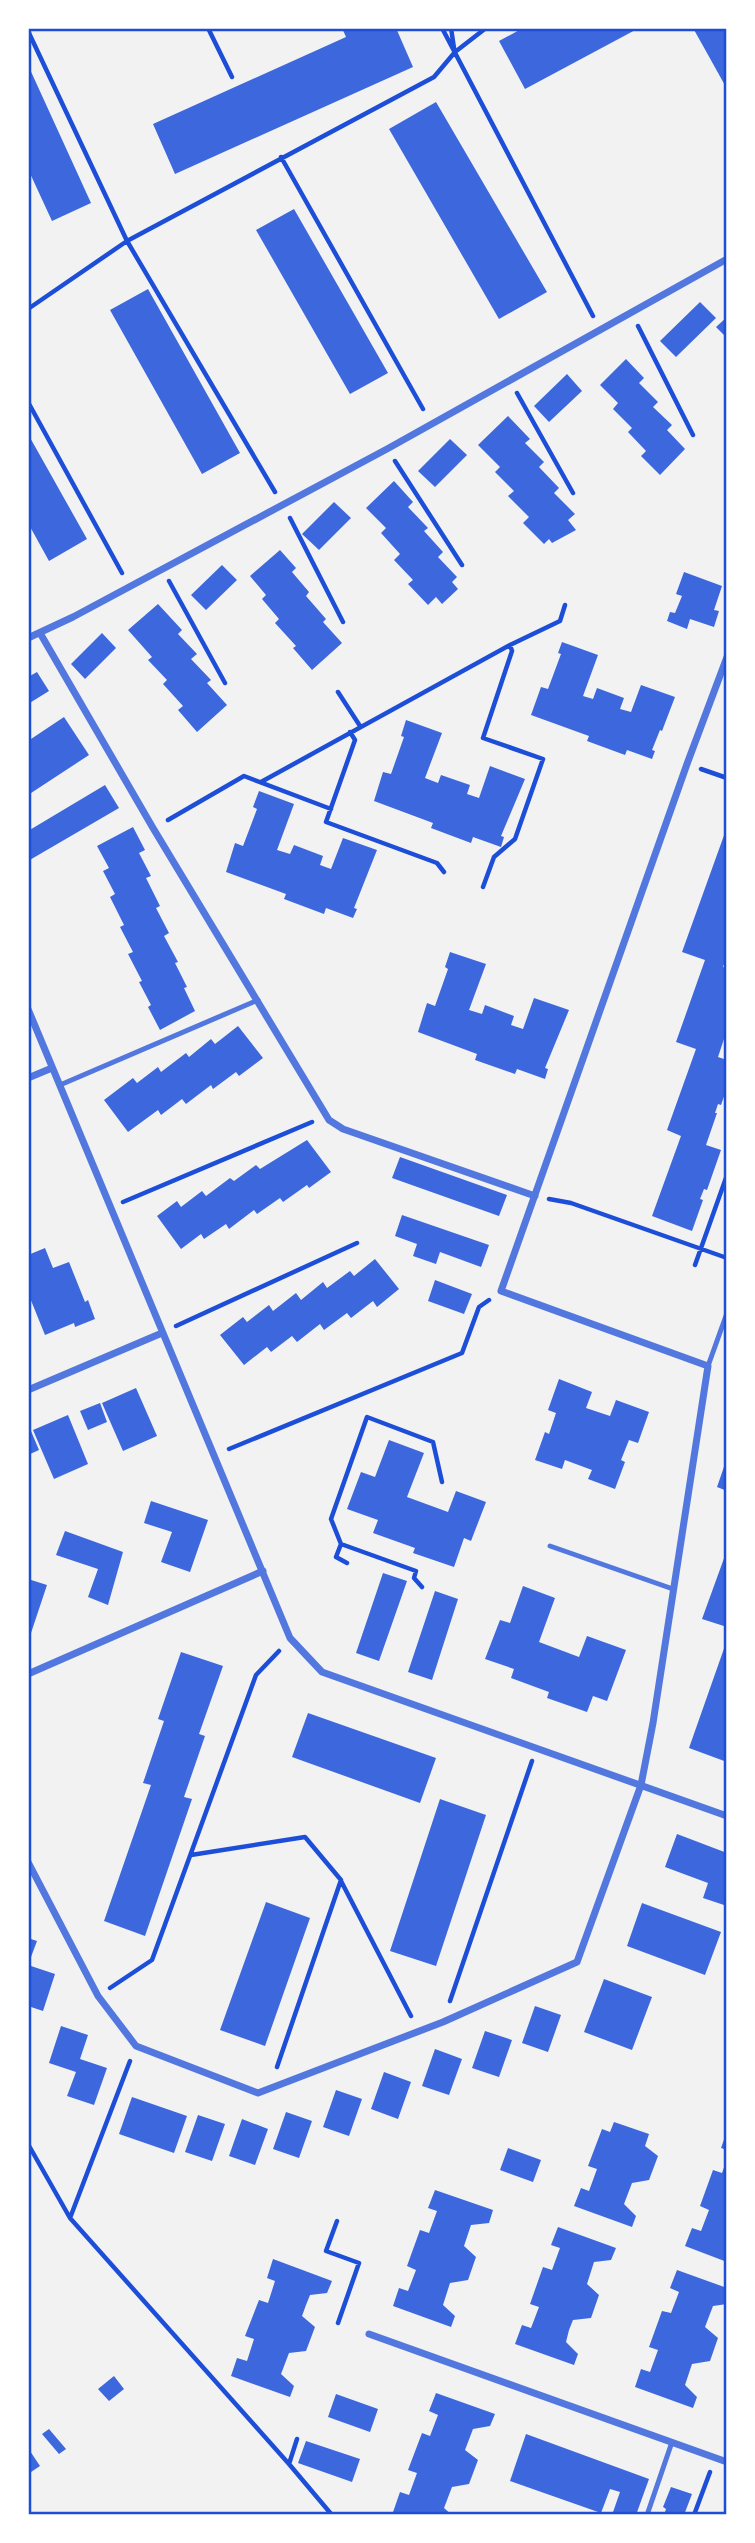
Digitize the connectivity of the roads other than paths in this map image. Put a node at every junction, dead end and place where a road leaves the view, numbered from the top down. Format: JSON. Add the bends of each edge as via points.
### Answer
{"nodes":[{"id":1,"x":727,"y":259,"type":"edge"},
{"id":2,"x":40,"y":633,"type":"junction"},
{"id":3,"x":28,"y":638,"type":"edge"},
{"id":4,"x":727,"y":657,"type":"edge"},
{"id":5,"x":258,"y":1000,"type":"junction"},
{"id":6,"x":28,"y":1009,"type":"edge"},
{"id":7,"x":52,"y":1068,"type":"junction"},
{"id":8,"x":28,"y":1078,"type":"edge"},
{"id":9,"x":60,"y":1085,"type":"junction"},
{"id":10,"x":534,"y":1196,"type":"junction"},
{"id":11,"x":727,"y":1313,"type":"edge"},
{"id":12,"x":162,"y":1333,"type":"junction"},
{"id":13,"x":708,"y":1366,"type":"junction"},
{"id":14,"x":28,"y":1390,"type":"edge"},
{"id":15,"x":550,"y":1546,"type":"dead end"},
{"id":16,"x":263,"y":1571,"type":"junction"},
{"id":17,"x":673,"y":1589,"type":"junction"},
{"id":18,"x":28,"y":1674,"type":"edge"},
{"id":19,"x":640,"y":1785,"type":"junction"},
{"id":20,"x":727,"y":1816,"type":"edge"},
{"id":21,"x":28,"y":1862,"type":"edge"},
{"id":22,"x":369,"y":2334,"type":"dead end"},
{"id":23,"x":672,"y":2442,"type":"junction"},
{"id":24,"x":727,"y":2462,"type":"edge"},
{"id":25,"x":647,"y":2515,"type":"edge"}],
"edges":[{"from":1,"to":2,"type":"street","via":[[387,449]]},
{"from":2,"to":3,"type":"street"},
{"from":2,"to":5,"type":"street"},
{"from":4,"to":10,"type":"street"},
{"from":5,"to":9,"type":"lane"},
{"from":5,"to":10,"type":"street","via":[[325,1116],[343,1129]]},
{"from":6,"to":7,"type":"street"},
{"from":7,"to":8,"type":"street"},
{"from":7,"to":9,"type":"street"},
{"from":9,"to":12,"type":"street"},
{"from":10,"to":13,"type":"street","via":[[501,1291]]},
{"from":11,"to":13,"type":"lane"},
{"from":12,"to":14,"type":"street"},
{"from":12,"to":16,"type":"street"},
{"from":13,"to":17,"type":"street"},
{"from":15,"to":17,"type":"lane"},
{"from":16,"to":18,"type":"street"},
{"from":16,"to":19,"type":"street","via":[[290,1639],[322,1672]]},
{"from":17,"to":19,"type":"street"},
{"from":19,"to":20,"type":"street"},
{"from":19,"to":21,"type":"street","via":[[577,1962],[443,2022],[258,2093],[136,2046],[98,1996]]},
{"from":22,"to":23,"type":"street"},
{"from":23,"to":24,"type":"street"},
{"from":23,"to":25,"type":"lane"}]}
